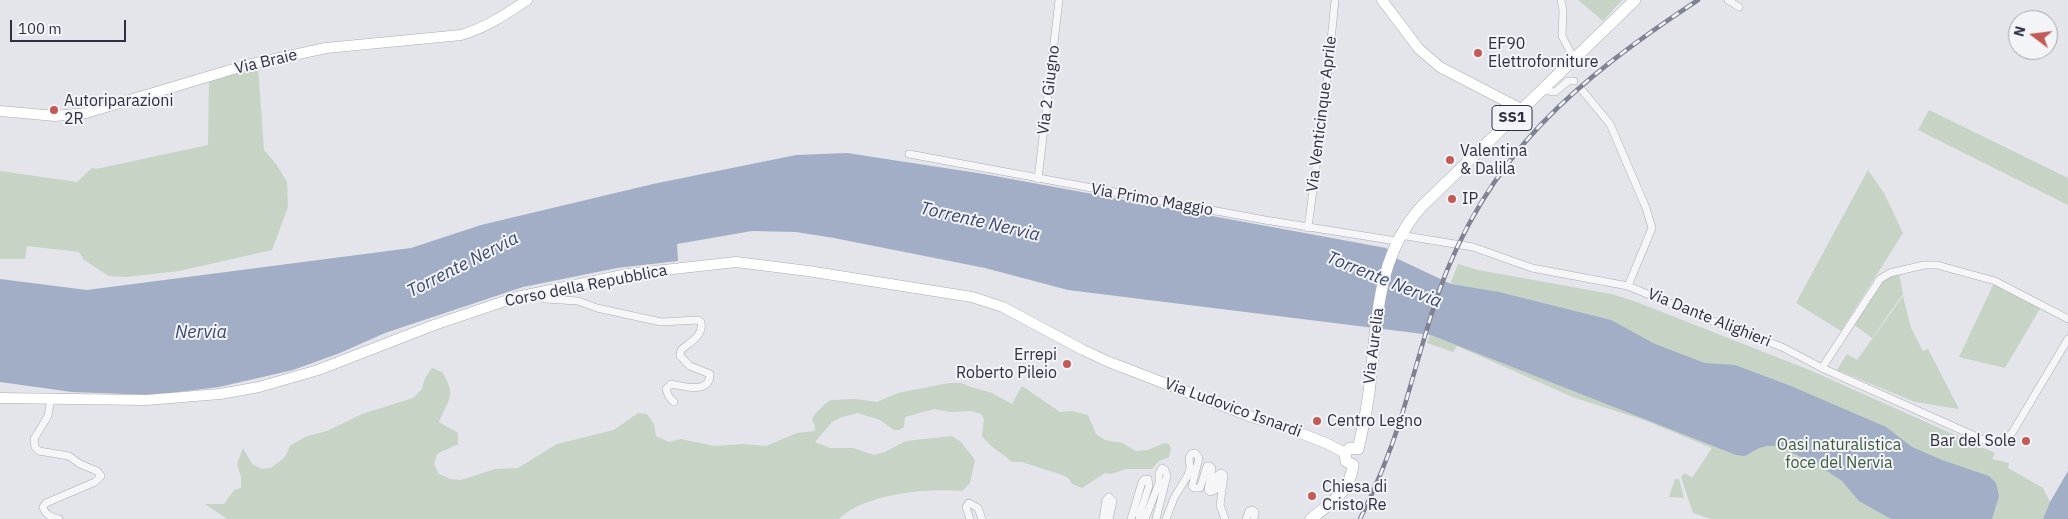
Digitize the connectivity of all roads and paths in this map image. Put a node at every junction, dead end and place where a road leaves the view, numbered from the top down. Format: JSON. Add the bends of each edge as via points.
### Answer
{"nodes":[{"id":1,"x":527,"y":0,"type":"edge"},
{"id":2,"x":1059,"y":0,"type":"edge"},
{"id":3,"x":1335,"y":0,"type":"edge"},
{"id":4,"x":1382,"y":0,"type":"edge"},
{"id":5,"x":1561,"y":0,"type":"edge"},
{"id":6,"x":1635,"y":0,"type":"edge"},
{"id":7,"x":1728,"y":0,"type":"edge"},
{"id":8,"x":1739,"y":7,"type":"dead end"},
{"id":9,"x":1574,"y":59,"type":"junction"},
{"id":10,"x":1574,"y":81,"type":"dead end"},
{"id":11,"x":1581,"y":89,"type":"dead end"},
{"id":12,"x":1541,"y":90,"type":"junction"},
{"id":13,"x":1521,"y":109,"type":"junction"},
{"id":14,"x":0,"y":111,"type":"edge"},
{"id":15,"x":909,"y":154,"type":"dead end"},
{"id":16,"x":1038,"y":179,"type":"junction"},
{"id":17,"x":1308,"y":228,"type":"junction"},
{"id":18,"x":1397,"y":240,"type":"junction"},
{"id":19,"x":1628,"y":286,"type":"junction"},
{"id":20,"x":536,"y":292,"type":"junction"},
{"id":21,"x":2068,"y":318,"type":"edge"},
{"id":22,"x":2068,"y":339,"type":"edge"},
{"id":23,"x":1822,"y":368,"type":"junction"},
{"id":24,"x":1137,"y":373,"type":"joint"},
{"id":25,"x":0,"y":398,"type":"edge"},
{"id":26,"x":52,"y":399,"type":"junction"},
{"id":27,"x":674,"y":402,"type":"dead end"},
{"id":28,"x":1351,"y":450,"type":"junction"},
{"id":29,"x":59,"y":519,"type":"edge"},
{"id":30,"x":970,"y":519,"type":"edge"},
{"id":31,"x":982,"y":519,"type":"edge"},
{"id":32,"x":1103,"y":519,"type":"edge"},
{"id":33,"x":1109,"y":519,"type":"edge"},
{"id":34,"x":1131,"y":519,"type":"edge"},
{"id":35,"x":1140,"y":519,"type":"edge"},
{"id":36,"x":1145,"y":519,"type":"edge"},
{"id":37,"x":1156,"y":519,"type":"edge"},
{"id":38,"x":1166,"y":519,"type":"edge"},
{"id":39,"x":1225,"y":519,"type":"edge"},
{"id":40,"x":1246,"y":519,"type":"edge"},
{"id":41,"x":1254,"y":519,"type":"edge"},
{"id":42,"x":1312,"y":519,"type":"edge"}],
"edges":[{"from":1,"to":14,"type":"main road","name":"Via Braie","via":[[494,22],[461,35],[326,48],[247,65],[86,113],[55,116]]},
{"from":2,"to":16,"type":"street","name":"Via 2 Giugno"},
{"from":3,"to":17,"type":"street","name":"Via Venticinque Aprile"},
{"from":4,"to":13,"type":"main road","via":[[1419,49],[1440,67]]},
{"from":5,"to":9,"type":"street","via":[[1564,42]]},
{"from":6,"to":9,"type":"main road","number":"SS1"},
{"from":7,"to":8,"type":"street"},
{"from":9,"to":12,"type":"main road","number":"SS1"},
{"from":10,"to":12,"type":"street","via":[[1568,81],[1555,92]]},
{"from":11,"to":19,"type":"street","via":[[1610,124],[1652,228]]},
{"from":12,"to":13,"type":"main road","number":"SS1"},
{"from":13,"to":18,"type":"main road","number":"SS1","via":[[1422,206]]},
{"from":15,"to":16,"type":"street","name":"Via Primo Maggio"},
{"from":16,"to":17,"type":"street","name":"Via Primo Maggio"},
{"from":17,"to":18,"type":"street","name":"Via Primo Maggio"},
{"from":18,"to":19,"type":"street","name":"Via Dante Alighieri","via":[[1473,247],[1532,268]]},
{"from":18,"to":28,"type":"main road","name":"Via Aurelia","number":"SS1","via":[[1383,279],[1366,418]]},
{"from":19,"to":23,"type":"street","name":"Via Dante Alighieri","via":[[1782,347]]},
{"from":20,"to":24,"type":"main road","name":"Corso della Repubblica","via":[[628,274],[717,263],[736,262],[808,271],[972,297],[1003,307],[1083,350]]},
{"from":20,"to":26,"type":"main road","name":"Corso della Repubblica","via":[[434,325],[318,370],[258,387],[220,394],[146,400]]},
{"from":20,"to":27,"type":"street","via":[[545,299],[578,301],[661,322],[701,322],[701,331],[681,350],[680,356],[690,366],[710,374],[710,380],[697,388],[671,384],[666,389]]},
{"from":21,"to":23,"type":"street","via":[[1995,281],[1936,264],[1924,264],[1880,279]]},
{"from":22,"to":23,"type":"street","name":"Via Dante Alighieri","via":[[2012,433],[2003,441],[1986,442]]},
{"from":24,"to":28,"type":"main road","name":"Via Ludovico Isnardi"},
{"from":25,"to":26,"type":"main road","name":"Corso della Repubblica"},
{"from":26,"to":29,"type":"street","via":[[48,416],[34,439],[35,447],[40,451],[69,456],[101,476],[95,482],[46,502],[44,512]]},
{"from":28,"to":42,"type":"main road","number":"SS1","via":[[1362,453],[1362,459],[1353,465],[1351,481]]},
{"from":30,"to":31,"type":"street","via":[[966,506],[969,503],[978,508]]},
{"from":32,"to":33,"type":"street","via":[[1109,497],[1113,501]]},
{"from":34,"to":35,"type":"street","via":[[1144,478],[1148,479],[1149,486]]},
{"from":36,"to":37,"type":"street","via":[[1162,468],[1168,476]]},
{"from":38,"to":39,"type":"street","via":[[1188,475],[1189,458],[1195,453],[1199,458],[1194,488],[1200,488],[1206,466],[1212,468],[1210,492],[1215,490],[1218,475],[1224,475],[1220,505]]},
{"from":40,"to":41,"type":"street","via":[[1252,510]]}]}
